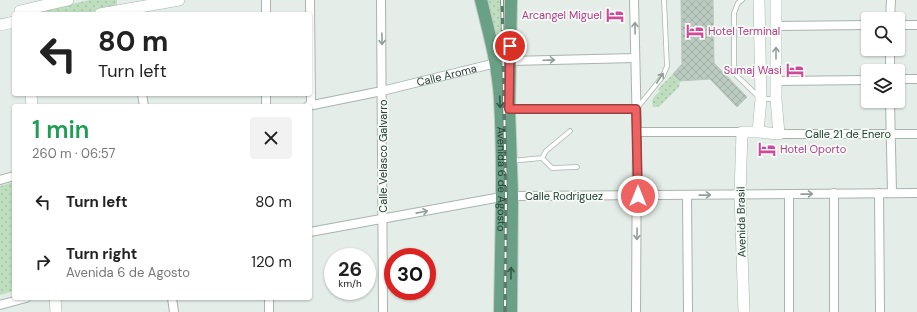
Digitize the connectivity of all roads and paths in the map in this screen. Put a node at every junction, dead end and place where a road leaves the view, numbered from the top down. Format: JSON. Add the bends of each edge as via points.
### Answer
{"nodes":[{"id":1,"x":68,"y":0,"type":"edge"},
{"id":2,"x":179,"y":0,"type":"edge"},
{"id":3,"x":266,"y":0,"type":"edge"},
{"id":4,"x":310,"y":0,"type":"edge"},
{"id":5,"x":381,"y":0,"type":"edge"},
{"id":6,"x":482,"y":0,"type":"edge"},
{"id":7,"x":510,"y":0,"type":"edge"},
{"id":8,"x":634,"y":0,"type":"edge"},
{"id":9,"x":664,"y":0,"type":"edge"},
{"id":10,"x":742,"y":0,"type":"edge"},
{"id":11,"x":759,"y":0,"type":"edge"},
{"id":12,"x":776,"y":0,"type":"edge"},
{"id":13,"x":891,"y":0,"type":"edge"},
{"id":14,"x":129,"y":7,"type":"edge"},
{"id":15,"x":20,"y":8,"type":"edge"},
{"id":16,"x":108,"y":12,"type":"edge"},
{"id":17,"x":266,"y":12,"type":"edge"},
{"id":18,"x":310,"y":12,"type":"edge"},
{"id":19,"x":890,"y":12,"type":"edge"},
{"id":20,"x":12,"y":22,"type":"edge"},
{"id":21,"x":0,"y":25,"type":"edge"},
{"id":22,"x":861,"y":25,"type":"edge"},
{"id":23,"x":905,"y":25,"type":"edge"},
{"id":24,"x":917,"y":25,"type":"edge"},
{"id":25,"x":776,"y":26,"type":"junction"},
{"id":26,"x":635,"y":58,"type":"junction"},
{"id":27,"x":510,"y":61,"type":"junction"},
{"id":28,"x":496,"y":63,"type":"junction"},
{"id":29,"x":905,"y":79,"type":"edge"},
{"id":30,"x":917,"y":79,"type":"edge"},
{"id":31,"x":861,"y":80,"type":"edge"},
{"id":32,"x":776,"y":81,"type":"junction"},
{"id":33,"x":382,"y":91,"type":"junction"},
{"id":34,"x":761,"y":99,"type":"junction"},
{"id":35,"x":776,"y":99,"type":"junction"},
{"id":36,"x":312,"y":106,"type":"edge"},
{"id":37,"x":890,"y":108,"type":"edge"},
{"id":38,"x":509,"y":109,"type":"junction"},
{"id":39,"x":636,"y":109,"type":"junction"},
{"id":40,"x":570,"y":131,"type":"dead end"},
{"id":41,"x":637,"y":132,"type":"junction"},
{"id":42,"x":742,"y":132,"type":"junction"},
{"id":43,"x":758,"y":132,"type":"junction"},
{"id":44,"x":779,"y":134,"type":"junction"},
{"id":45,"x":890,"y":134,"type":"junction"},
{"id":46,"x":917,"y":134,"type":"edge"},
{"id":47,"x":542,"y":158,"type":"junction"},
{"id":48,"x":511,"y":161,"type":"junction"},
{"id":49,"x":577,"y":167,"type":"dead end"},
{"id":50,"x":12,"y":177,"type":"edge"},
{"id":51,"x":0,"y":180,"type":"edge"},
{"id":52,"x":879,"y":193,"type":"junction"},
{"id":53,"x":892,"y":193,"type":"junction"},
{"id":54,"x":917,"y":193,"type":"edge"},
{"id":55,"x":740,"y":194,"type":"junction"},
{"id":56,"x":789,"y":194,"type":"junction"},
{"id":57,"x":834,"y":194,"type":"junction"},
{"id":58,"x":687,"y":195,"type":"junction"},
{"id":59,"x":638,"y":196,"type":"junction"},
{"id":60,"x":507,"y":197,"type":"junction"},
{"id":61,"x":383,"y":219,"type":"junction"},
{"id":62,"x":312,"y":232,"type":"edge"},
{"id":63,"x":19,"y":300,"type":"edge"},
{"id":64,"x":55,"y":300,"type":"edge"},
{"id":65,"x":172,"y":300,"type":"edge"},
{"id":66,"x":269,"y":300,"type":"edge"},
{"id":67,"x":0,"y":305,"type":"edge"},
{"id":68,"x":56,"y":312,"type":"edge"},
{"id":69,"x":174,"y":312,"type":"edge"},
{"id":70,"x":269,"y":312,"type":"edge"},
{"id":71,"x":383,"y":312,"type":"edge"},
{"id":72,"x":500,"y":312,"type":"edge"},
{"id":73,"x":511,"y":312,"type":"edge"},
{"id":74,"x":636,"y":312,"type":"edge"},
{"id":75,"x":688,"y":312,"type":"edge"},
{"id":76,"x":744,"y":312,"type":"edge"},
{"id":77,"x":789,"y":312,"type":"edge"},
{"id":78,"x":834,"y":312,"type":"edge"},
{"id":79,"x":880,"y":312,"type":"edge"}],
"edges":[{"from":1,"to":15,"type":"main road"},
{"from":2,"to":14,"type":"main road"},
{"from":3,"to":17,"type":"street"},
{"from":4,"to":18,"type":"street"},
{"from":5,"to":33,"type":"street","name":"Calle Velasco Galvarro","one_way":true},
{"from":6,"to":28,"type":"main road","name":"Avenida 6 de Agosto"},
{"from":7,"to":27,"type":"main road","name":"Avenida 6 de Agosto"},
{"from":26,"to":8,"type":"street","one_way":true},
{"from":39,"to":9,"type":"lane","one_way":true,"via":[[663,76],[667,66]]},
{"from":10,"to":34,"type":"lane","via":[[734,13],[734,67],[737,76]]},
{"from":11,"to":34,"type":"main road"},
{"from":12,"to":25,"type":"main road"},
{"from":13,"to":19,"type":"street"},
{"from":14,"to":16,"type":"main road"},
{"from":20,"to":21,"type":"main road"},
{"from":22,"to":25,"type":"street"},
{"from":23,"to":24,"type":"street"},
{"from":32,"to":25,"type":"main road","one_way":true},
{"from":27,"to":26,"type":"street","name":"Calle Aroma","one_way":true},
{"from":26,"to":39,"type":"street"},
{"from":27,"to":28,"type":"street","name":"Calle Aroma"},
{"from":27,"to":38,"type":"main road","name":"Avenida 6 de Agosto"},
{"from":28,"to":33,"type":"street","name":"Calle Aroma"},
{"from":28,"to":60,"type":"main road","name":"Avenida 6 de Agosto","one_way":true},
{"from":29,"to":30,"type":"street"},
{"from":31,"to":32,"type":"street"},
{"from":32,"to":35,"type":"main road"},
{"from":33,"to":36,"type":"street","name":"Calle Aroma"},
{"from":33,"to":61,"type":"street","name":"Calle Velasco Galvarro"},
{"from":34,"to":35,"type":"lane"},
{"from":34,"to":43,"type":"main road"},
{"from":35,"to":44,"type":"main road"},
{"from":37,"to":45,"type":"street"},
{"from":38,"to":39,"type":"street"},
{"from":38,"to":48,"type":"main road","name":"Avenida 6 de Agosto"},
{"from":39,"to":41,"type":"street"},
{"from":40,"to":47,"type":"lane","via":[[546,151]]},
{"from":41,"to":42,"type":"street"},
{"from":41,"to":59,"type":"street"},
{"from":42,"to":43,"type":"main road"},
{"from":42,"to":55,"type":"main road","name":"Avenida Brasil"},
{"from":43,"to":44,"type":"main road"},
{"from":44,"to":45,"type":"street","name":"Calle 21 de Enero"},
{"from":45,"to":46,"type":"street","name":"Calle 21 de Enero"},
{"from":45,"to":53,"type":"street"},
{"from":47,"to":48,"type":"lane"},
{"from":47,"to":49,"type":"lane","via":[[552,168]]},
{"from":48,"to":60,"type":"main road","name":"Avenida 6 de Agosto"},
{"from":50,"to":51,"type":"street"},
{"from":52,"to":53,"type":"street","name":"Calle Rodriguez"},
{"from":52,"to":57,"type":"street","name":"Calle Rodriguez"},
{"from":52,"to":79,"type":"street"},
{"from":53,"to":54,"type":"street","name":"Calle Rodriguez"},
{"from":55,"to":56,"type":"street","name":"Calle Rodriguez"},
{"from":58,"to":55,"type":"street","name":"Calle Rodriguez","one_way":true},
{"from":55,"to":76,"type":"main road","name":"Avenida Brasil"},
{"from":56,"to":57,"type":"street","name":"Calle Rodriguez","one_way":true},
{"from":56,"to":77,"type":"street"},
{"from":57,"to":78,"type":"street"},
{"from":58,"to":59,"type":"street","name":"Calle Rodriguez"},
{"from":58,"to":75,"type":"street"},
{"from":59,"to":60,"type":"street","name":"Calle Rodriguez"},
{"from":59,"to":74,"type":"street","one_way":true},
{"from":61,"to":60,"type":"street","name":"Calle Rodriguez","one_way":true},
{"from":60,"to":72,"type":"main road","name":"Avenida 6 de Agosto"},
{"from":73,"to":60,"type":"main road","name":"Avenida 6 de Agosto","one_way":true},
{"from":61,"to":62,"type":"street","name":"Calle Rodriguez"},
{"from":61,"to":71,"type":"street","name":"Calle Velasco Galvarro"},
{"from":63,"to":67,"type":"street"},
{"from":64,"to":68,"type":"main road"},
{"from":65,"to":69,"type":"street"},
{"from":66,"to":70,"type":"street"}]}
